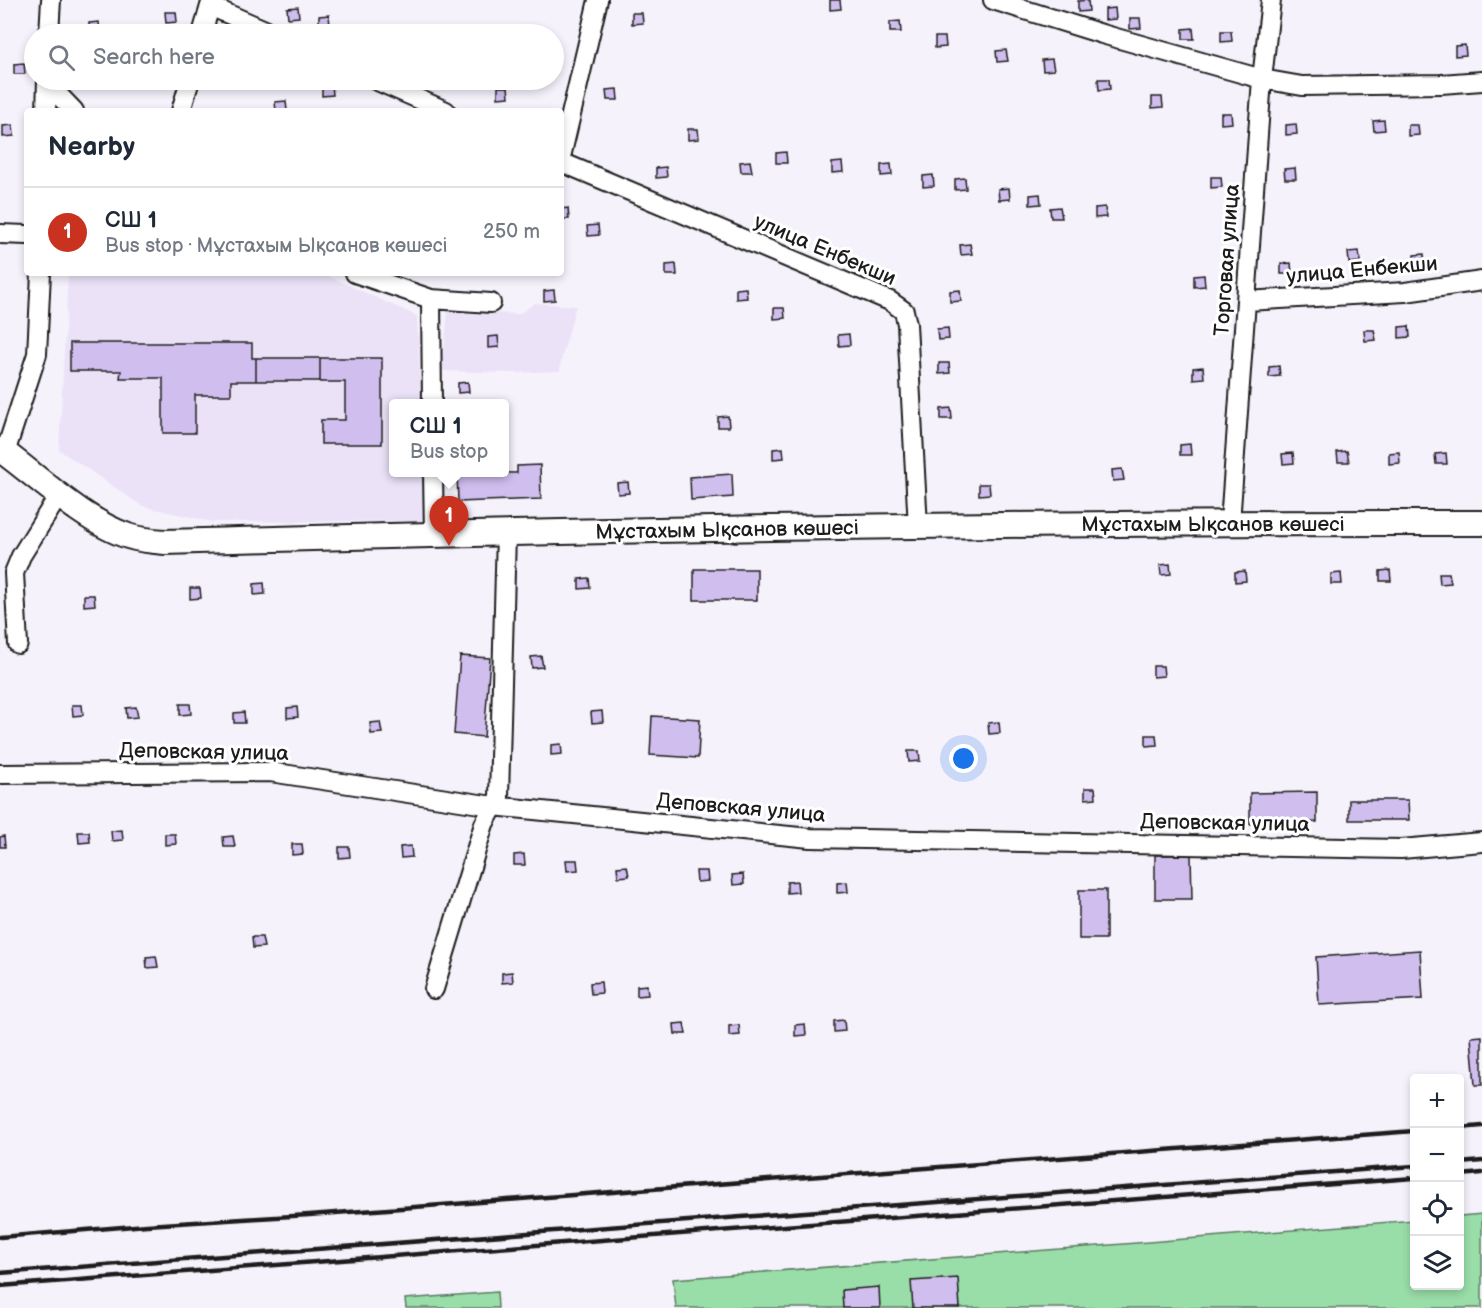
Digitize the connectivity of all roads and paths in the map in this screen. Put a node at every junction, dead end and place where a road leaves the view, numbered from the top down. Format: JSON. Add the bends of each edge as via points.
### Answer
{"nodes":[{"id":1,"x":51,"y":0,"type":"edge"},
{"id":2,"x":598,"y":0,"type":"edge"},
{"id":3,"x":993,"y":0,"type":"edge"},
{"id":4,"x":1271,"y":0,"type":"edge"},
{"id":5,"x":212,"y":3,"type":"edge"},
{"id":6,"x":50,"y":24,"type":"edge"},
{"id":7,"x":205,"y":24,"type":"edge"},
{"id":8,"x":254,"y":24,"type":"edge"},
{"id":9,"x":1262,"y":79,"type":"junction"},
{"id":10,"x":1482,"y":81,"type":"edge"},
{"id":11,"x":47,"y":90,"type":"edge"},
{"id":12,"x":55,"y":90,"type":"edge"},
{"id":13,"x":187,"y":90,"type":"edge"},
{"id":14,"x":398,"y":90,"type":"edge"},
{"id":15,"x":46,"y":108,"type":"edge"},
{"id":16,"x":71,"y":108,"type":"edge"},
{"id":17,"x":182,"y":108,"type":"edge"},
{"id":18,"x":439,"y":108,"type":"edge"},
{"id":19,"x":564,"y":144,"type":"edge"},
{"id":20,"x":564,"y":163,"type":"edge"},
{"id":21,"x":0,"y":234,"type":"edge"},
{"id":22,"x":24,"y":235,"type":"edge"},
{"id":23,"x":41,"y":276,"type":"edge"},
{"id":24,"x":364,"y":276,"type":"edge"},
{"id":25,"x":1482,"y":281,"type":"edge"},
{"id":26,"x":431,"y":299,"type":"junction"},
{"id":27,"x":1246,"y":301,"type":"junction"},
{"id":28,"x":491,"y":303,"type":"dead end"},
{"id":29,"x":432,"y":399,"type":"edge"},
{"id":30,"x":3,"y":452,"type":"edge"},
{"id":31,"x":433,"y":477,"type":"edge"},
{"id":32,"x":59,"y":495,"type":"junction"},
{"id":33,"x":1230,"y":523,"type":"junction"},
{"id":34,"x":1482,"y":523,"type":"edge"},
{"id":35,"x":918,"y":527,"type":"junction"},
{"id":36,"x":506,"y":533,"type":"junction"},
{"id":37,"x":434,"y":534,"type":"junction"},
{"id":38,"x":18,"y":644,"type":"dead end"},
{"id":39,"x":0,"y":774,"type":"edge"},
{"id":40,"x":493,"y":806,"type":"junction"},
{"id":41,"x":1482,"y":842,"type":"edge"},
{"id":42,"x":434,"y":989,"type":"dead end"}],
"edges":[{"from":1,"to":6,"type":"street"},
{"from":2,"to":19,"type":"street"},
{"from":3,"to":9,"type":"street"},
{"from":4,"to":9,"type":"street","name":"Торговая улица"},
{"from":5,"to":7,"type":"street"},
{"from":5,"to":8,"type":"street"},
{"from":9,"to":10,"type":"street","via":[[1302,86]]},
{"from":9,"to":27,"type":"street","name":"Торговая улица"},
{"from":11,"to":15,"type":"street"},
{"from":12,"to":16,"type":"street"},
{"from":13,"to":17,"type":"street"},
{"from":14,"to":18,"type":"street"},
{"from":20,"to":35,"type":"street","name":"улица Енбекши","via":[[904,310]]},
{"from":21,"to":22,"type":"street"},
{"from":23,"to":30,"type":"street","via":[[37,354]]},
{"from":24,"to":26,"type":"street"},
{"from":25,"to":27,"type":"street","name":"улица Енбекши","via":[[1405,292]]},
{"from":26,"to":28,"type":"street"},
{"from":26,"to":29,"type":"street"},
{"from":27,"to":33,"type":"street","name":"Торговая улица"},
{"from":30,"to":32,"type":"main road","name":"Мұстахым Ықсанов көшесі"},
{"from":31,"to":37,"type":"street"},
{"from":32,"to":37,"type":"main road","name":"Мұстахым Ықсанов көшесі","via":[[109,528],[143,540]]},
{"from":32,"to":38,"type":"street","via":[[14,573]]},
{"from":33,"to":34,"type":"main road","name":"Мұстахым Ықсанов көшесі"},
{"from":33,"to":35,"type":"main road","name":"Мұстахым Ықсанов көшесі"},
{"from":35,"to":36,"type":"main road","name":"Мұстахым Ықсанов көшесі"},
{"from":36,"to":37,"type":"main road","name":"Мұстахым Ықсанов көшесі"},
{"from":36,"to":40,"type":"street","via":[[499,791]]},
{"from":39,"to":40,"type":"street","name":"Деповская улица","via":[[270,772]]},
{"from":40,"to":41,"type":"street","name":"Деповская улица","via":[[810,838],[1401,849]]},
{"from":40,"to":42,"type":"street","via":[[484,824]]}]}
